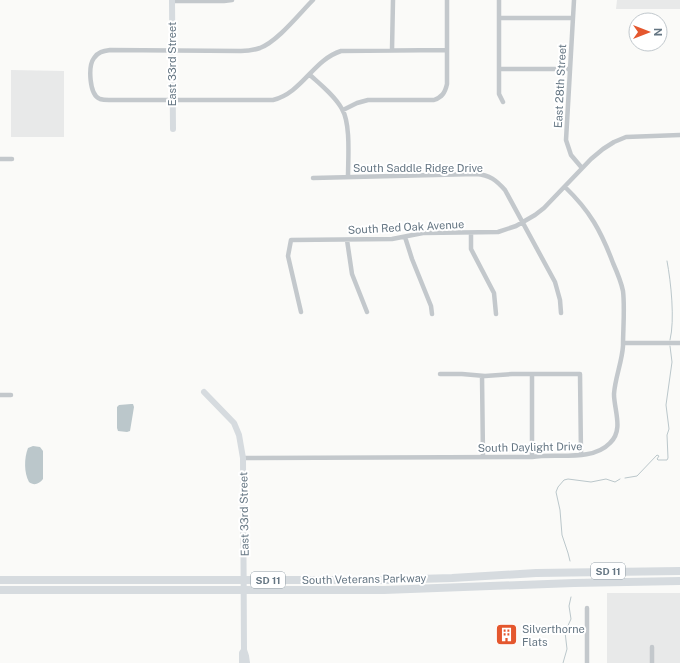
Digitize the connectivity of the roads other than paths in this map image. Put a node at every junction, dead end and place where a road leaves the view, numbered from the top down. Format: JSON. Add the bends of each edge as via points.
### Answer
{"nodes":[{"id":1,"x":232,"y":0,"type":"edge"},
{"id":2,"x":313,"y":0,"type":"edge"},
{"id":3,"x":393,"y":0,"type":"edge"},
{"id":4,"x":447,"y":0,"type":"edge"},
{"id":5,"x":499,"y":0,"type":"edge"},
{"id":6,"x":574,"y":0,"type":"edge"},
{"id":7,"x":172,"y":1,"type":"edge"},
{"id":8,"x":499,"y":18,"type":"junction"},
{"id":9,"x":572,"y":18,"type":"junction"},
{"id":10,"x":392,"y":50,"type":"junction"},
{"id":11,"x":447,"y":50,"type":"junction"},
{"id":12,"x":172,"y":52,"type":"junction"},
{"id":13,"x":499,"y":69,"type":"junction"},
{"id":14,"x":570,"y":69,"type":"junction"},
{"id":15,"x":310,"y":75,"type":"junction"},
{"id":16,"x":172,"y":100,"type":"junction"},
{"id":17,"x":503,"y":102,"type":"dead end"},
{"id":18,"x":343,"y":110,"type":"junction"},
{"id":19,"x":172,"y":129,"type":"dead end"},
{"id":20,"x":680,"y":134,"type":"edge"},
{"id":21,"x":12,"y":159,"type":"dead end"},
{"id":22,"x":0,"y":160,"type":"edge"},
{"id":23,"x":582,"y":168,"type":"junction"},
{"id":24,"x":348,"y":177,"type":"junction"},
{"id":25,"x":313,"y":178,"type":"dead end"},
{"id":26,"x":565,"y":186,"type":"junction"},
{"id":27,"x":522,"y":223,"type":"junction"},
{"id":28,"x":471,"y":233,"type":"junction"},
{"id":29,"x":405,"y":237,"type":"junction"},
{"id":30,"x":347,"y":240,"type":"junction"},
{"id":31,"x":301,"y":312,"type":"dead end"},
{"id":32,"x":367,"y":312,"type":"dead end"},
{"id":33,"x":561,"y":312,"type":"dead end"},
{"id":34,"x":432,"y":314,"type":"dead end"},
{"id":35,"x":496,"y":314,"type":"dead end"},
{"id":36,"x":622,"y":343,"type":"junction"},
{"id":37,"x":680,"y":343,"type":"edge"},
{"id":38,"x":440,"y":374,"type":"dead end"},
{"id":39,"x":532,"y":374,"type":"junction"},
{"id":40,"x":482,"y":376,"type":"junction"},
{"id":41,"x":204,"y":392,"type":"dead end"},
{"id":42,"x":0,"y":395,"type":"edge"},
{"id":43,"x":11,"y":395,"type":"dead end"},
{"id":44,"x":581,"y":455,"type":"junction"},
{"id":45,"x":483,"y":457,"type":"junction"},
{"id":46,"x":532,"y":457,"type":"junction"},
{"id":47,"x":243,"y":458,"type":"junction"},
{"id":48,"x":680,"y":571,"type":"edge"},
{"id":49,"x":0,"y":580,"type":"edge"},
{"id":50,"x":244,"y":580,"type":"junction"},
{"id":51,"x":680,"y":581,"type":"edge"},
{"id":52,"x":0,"y":590,"type":"edge"},
{"id":53,"x":244,"y":591,"type":"junction"},
{"id":54,"x":587,"y":608,"type":"dead end"},
{"id":55,"x":652,"y":647,"type":"dead end"},
{"id":56,"x":244,"y":650,"type":"junction"},
{"id":57,"x":242,"y":663,"type":"edge"},
{"id":58,"x":246,"y":663,"type":"edge"},
{"id":59,"x":587,"y":663,"type":"edge"},
{"id":60,"x":652,"y":663,"type":"edge"}],
"edges":[{"from":1,"to":7,"type":"street"},
{"from":2,"to":12,"type":"street","via":[[276,38],[260,48],[241,51]]},
{"from":3,"to":10,"type":"street"},
{"from":4,"to":11,"type":"street"},
{"from":5,"to":8,"type":"street"},
{"from":6,"to":9,"type":"street","name":"East 28th Street"},
{"from":7,"to":12,"type":"street","name":"East 33rd Street"},
{"from":8,"to":9,"type":"street"},
{"from":8,"to":13,"type":"street"},
{"from":9,"to":14,"type":"street","name":"East 28th Street"},
{"from":10,"to":11,"type":"street"},
{"from":10,"to":15,"type":"street","via":[[341,51],[328,57]]},
{"from":11,"to":18,"type":"street","via":[[447,84],[439,98],[368,100]]},
{"from":12,"to":16,"type":"street","name":"East 33rd Street"},
{"from":12,"to":16,"type":"street","via":[[102,51],[92,60],[90,67],[91,87],[99,99]]},
{"from":13,"to":14,"type":"street"},
{"from":13,"to":17,"type":"street","via":[[499,94]]},
{"from":14,"to":23,"type":"street","name":"East 28th Street","via":[[566,140],[571,155]]},
{"from":15,"to":16,"type":"street","via":[[290,93],[273,100]]},
{"from":15,"to":18,"type":"street"},
{"from":16,"to":19,"type":"street","name":"East 33rd Street"},
{"from":18,"to":24,"type":"street","via":[[347,121]]},
{"from":20,"to":23,"type":"street","name":"South Red Oak Avenue","via":[[626,137],[603,149]]},
{"from":21,"to":22,"type":"street"},
{"from":23,"to":26,"type":"street","name":"South Red Oak Avenue"},
{"from":24,"to":25,"type":"street","name":"South Saddle Ridge Drive"},
{"from":24,"to":27,"type":"street","name":"South Saddle Ridge Drive","via":[[486,176],[494,179],[505,190]]},
{"from":26,"to":27,"type":"street","name":"South Red Oak Avenue","via":[[544,208]]},
{"from":26,"to":36,"type":"street","name":"South Daylight Drive","via":[[581,202],[599,230],[618,275],[623,298]]},
{"from":27,"to":28,"type":"street","name":"South Red Oak Avenue","via":[[498,232]]},
{"from":27,"to":33,"type":"street","name":"South Saddle Ridge Drive","via":[[555,282]]},
{"from":28,"to":29,"type":"street","name":"South Red Oak Avenue","via":[[423,233]]},
{"from":28,"to":35,"type":"street","via":[[471,249],[494,293]]},
{"from":29,"to":30,"type":"street","name":"South Red Oak Avenue"},
{"from":29,"to":34,"type":"street"},
{"from":30,"to":31,"type":"street","name":"South Red Oak Avenue","via":[[291,240],[288,256]]},
{"from":30,"to":32,"type":"street","via":[[352,274]]},
{"from":36,"to":37,"type":"street"},
{"from":36,"to":44,"type":"street","name":"South Daylight Drive","via":[[614,393],[618,425],[615,437],[597,452]]},
{"from":38,"to":40,"type":"street"},
{"from":39,"to":40,"type":"street"},
{"from":39,"to":44,"type":"street","via":[[580,374]]},
{"from":39,"to":46,"type":"street"},
{"from":40,"to":45,"type":"street"},
{"from":41,"to":47,"type":"street","name":"East 33rd Street","via":[[234,423]]},
{"from":42,"to":43,"type":"street"},
{"from":44,"to":46,"type":"street","name":"South Daylight Drive"},
{"from":45,"to":46,"type":"street","name":"South Daylight Drive"},
{"from":45,"to":47,"type":"street","name":"South Daylight Drive"},
{"from":47,"to":50,"type":"street","name":"East 33rd Street"},
{"from":48,"to":50,"type":"highway","name":"South Veterans Parkway","number":"SD 11","via":[[536,573],[392,580]]},
{"from":49,"to":50,"type":"highway","name":"South Veterans Parkway","number":"SD 11"},
{"from":50,"to":53,"type":"street","name":"East 33rd Street"},
{"from":51,"to":53,"type":"highway","name":"South Veterans Parkway","number":"SD 11","via":[[384,590]]},
{"from":52,"to":53,"type":"highway","name":"South Veterans Parkway","number":"SD 11"},
{"from":53,"to":56,"type":"street","name":"East 33rd Street"},
{"from":54,"to":59,"type":"street"},
{"from":55,"to":60,"type":"street"},
{"from":56,"to":57,"type":"street","name":"East 33rd Street"},
{"from":56,"to":58,"type":"street","name":"East 33rd Street"}]}
